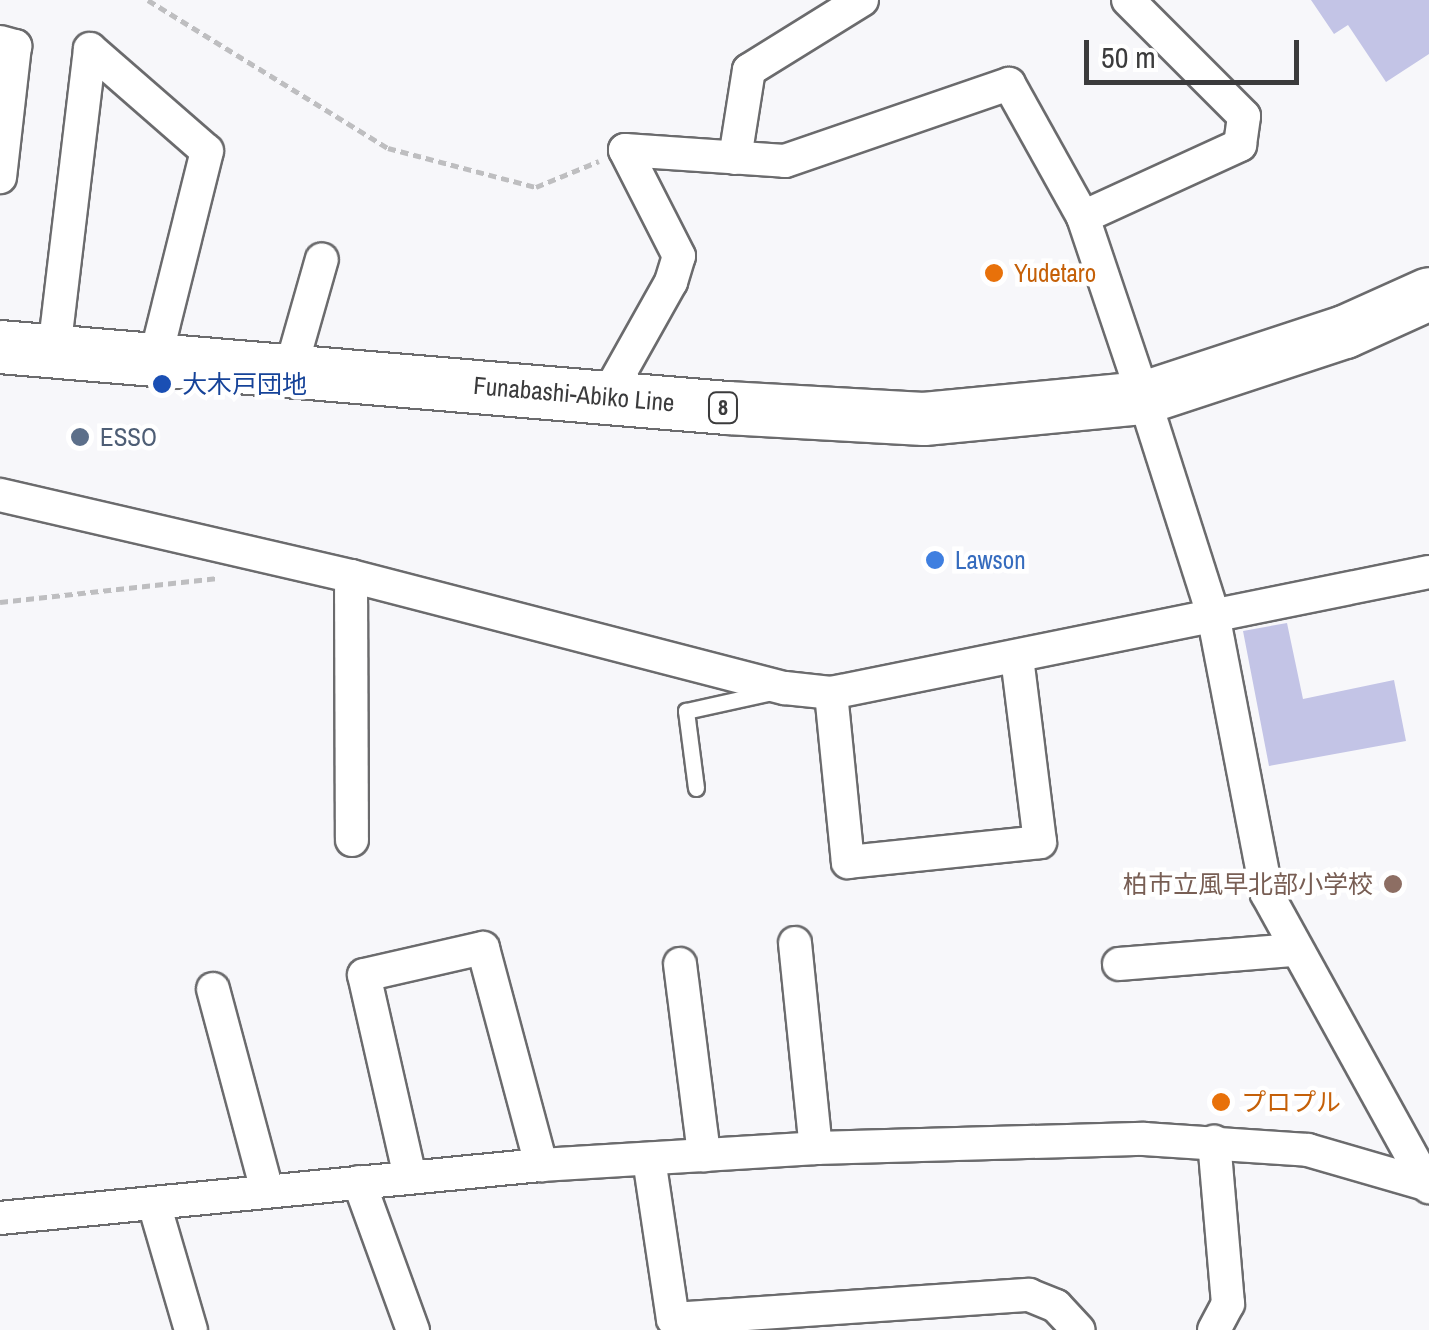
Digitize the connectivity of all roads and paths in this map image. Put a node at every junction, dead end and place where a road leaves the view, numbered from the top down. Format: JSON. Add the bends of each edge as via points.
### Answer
{"nodes":[{"id":1,"x":148,"y":0,"type":"edge"},
{"id":2,"x":862,"y":0,"type":"edge"},
{"id":3,"x":1128,"y":0,"type":"edge"},
{"id":4,"x":0,"y":42,"type":"edge"},
{"id":5,"x":625,"y":150,"type":"junction"},
{"id":6,"x":735,"y":158,"type":"junction"},
{"id":7,"x":0,"y":177,"type":"edge"},
{"id":8,"x":1083,"y":217,"type":"junction"},
{"id":9,"x":322,"y":259,"type":"dead end"},
{"id":10,"x":1429,"y":294,"type":"edge"},
{"id":11,"x":0,"y":346,"type":"edge"},
{"id":12,"x":54,"y":351,"type":"junction"},
{"id":13,"x":154,"y":359,"type":"junction"},
{"id":14,"x":290,"y":370,"type":"junction"},
{"id":15,"x":607,"y":396,"type":"junction"},
{"id":16,"x":1144,"y":398,"type":"junction"},
{"id":17,"x":0,"y":495,"type":"edge"},
{"id":18,"x":1429,"y":572,"type":"edge"},
{"id":19,"x":233,"y":576,"type":"dead end"},
{"id":20,"x":350,"y":576,"type":"junction"},
{"id":21,"x":0,"y":602,"type":"edge"},
{"id":22,"x":1213,"y":614,"type":"junction"},
{"id":23,"x":1017,"y":657,"type":"junction"},
{"id":24,"x":785,"y":688,"type":"junction"},
{"id":25,"x":831,"y":692,"type":"junction"},
{"id":26,"x":696,"y":788,"type":"dead end"},
{"id":27,"x":352,"y":840,"type":"dead end"},
{"id":28,"x":795,"y":943,"type":"dead end"},
{"id":29,"x":1294,"y":950,"type":"junction"},
{"id":30,"x":680,"y":964,"type":"dead end"},
{"id":31,"x":1120,"y":964,"type":"dead end"},
{"id":32,"x":213,"y":989,"type":"dead end"},
{"id":33,"x":1214,"y":1142,"type":"junction"},
{"id":34,"x":816,"y":1148,"type":"junction"},
{"id":35,"x":704,"y":1155,"type":"junction"},
{"id":36,"x":649,"y":1159,"type":"junction"},
{"id":37,"x":541,"y":1165,"type":"junction"},
{"id":38,"x":410,"y":1177,"type":"junction"},
{"id":39,"x":359,"y":1182,"type":"junction"},
{"id":40,"x":1427,"y":1186,"type":"edge"},
{"id":41,"x":267,"y":1190,"type":"junction"},
{"id":42,"x":155,"y":1207,"type":"junction"},
{"id":43,"x":0,"y":1218,"type":"edge"},
{"id":44,"x":191,"y":1330,"type":"edge"},
{"id":45,"x":413,"y":1330,"type":"edge"},
{"id":46,"x":1078,"y":1330,"type":"edge"},
{"id":47,"x":1214,"y":1330,"type":"edge"}],
"edges":[{"from":1,"to":5,"type":"path","via":[[388,148],[536,188]]},
{"from":2,"to":6,"type":"street","via":[[749,70]]},
{"from":3,"to":8,"type":"street","via":[[1244,116],[1240,145]]},
{"from":4,"to":7,"type":"street","via":[[15,46]]},
{"from":5,"to":6,"type":"street"},
{"from":5,"to":15,"type":"street","via":[[678,256],[672,282]]},
{"from":6,"to":8,"type":"street","via":[[785,162],[1009,84]]},
{"from":8,"to":16,"type":"street"},
{"from":9,"to":14,"type":"street"},
{"from":10,"to":16,"type":"main road","name":"Funabashi-Abiko Line","number":"8","via":[[1345,332]]},
{"from":11,"to":12,"type":"main road","name":"Funabashi-Abiko Line","number":"8"},
{"from":12,"to":13,"type":"main road","name":"Funabashi-Abiko Line","number":"8"},
{"from":12,"to":13,"type":"street","via":[[90,50],[208,151]]},
{"from":13,"to":14,"type":"main road","name":"Funabashi-Abiko Line","number":"8"},
{"from":14,"to":15,"type":"main road","name":"Funabashi-Abiko Line","number":"8"},
{"from":15,"to":16,"type":"main road","name":"Funabashi-Abiko Line","number":"8","via":[[924,418]]},
{"from":16,"to":22,"type":"street"},
{"from":17,"to":20,"type":"street"},
{"from":18,"to":22,"type":"street"},
{"from":19,"to":21,"type":"path"},
{"from":20,"to":24,"type":"street"},
{"from":20,"to":27,"type":"street"},
{"from":22,"to":23,"type":"street"},
{"from":22,"to":29,"type":"street","via":[[1254,843],[1267,894]]},
{"from":23,"to":25,"type":"street"},
{"from":23,"to":25,"type":"street","via":[[1040,842],[848,862]]},
{"from":24,"to":25,"type":"street"},
{"from":24,"to":26,"type":"lane","via":[[745,703],[686,710]]},
{"from":28,"to":34,"type":"street"},
{"from":29,"to":31,"type":"street"},
{"from":29,"to":40,"type":"street"},
{"from":30,"to":35,"type":"street"},
{"from":32,"to":41,"type":"street"},
{"from":33,"to":34,"type":"street"},
{"from":33,"to":40,"type":"street","via":[[1308,1150]]},
{"from":33,"to":47,"type":"street","via":[[1228,1304]]},
{"from":34,"to":35,"type":"street"},
{"from":35,"to":36,"type":"street"},
{"from":36,"to":37,"type":"street"},
{"from":36,"to":46,"type":"street","via":[[673,1318],[1028,1295],[1056,1306]]},
{"from":37,"to":38,"type":"street"},
{"from":37,"to":38,"type":"street","via":[[482,948],[364,975]]},
{"from":38,"to":39,"type":"street"},
{"from":39,"to":41,"type":"street"},
{"from":39,"to":45,"type":"street"},
{"from":41,"to":42,"type":"street"},
{"from":42,"to":43,"type":"street"},
{"from":42,"to":44,"type":"street"}]}
